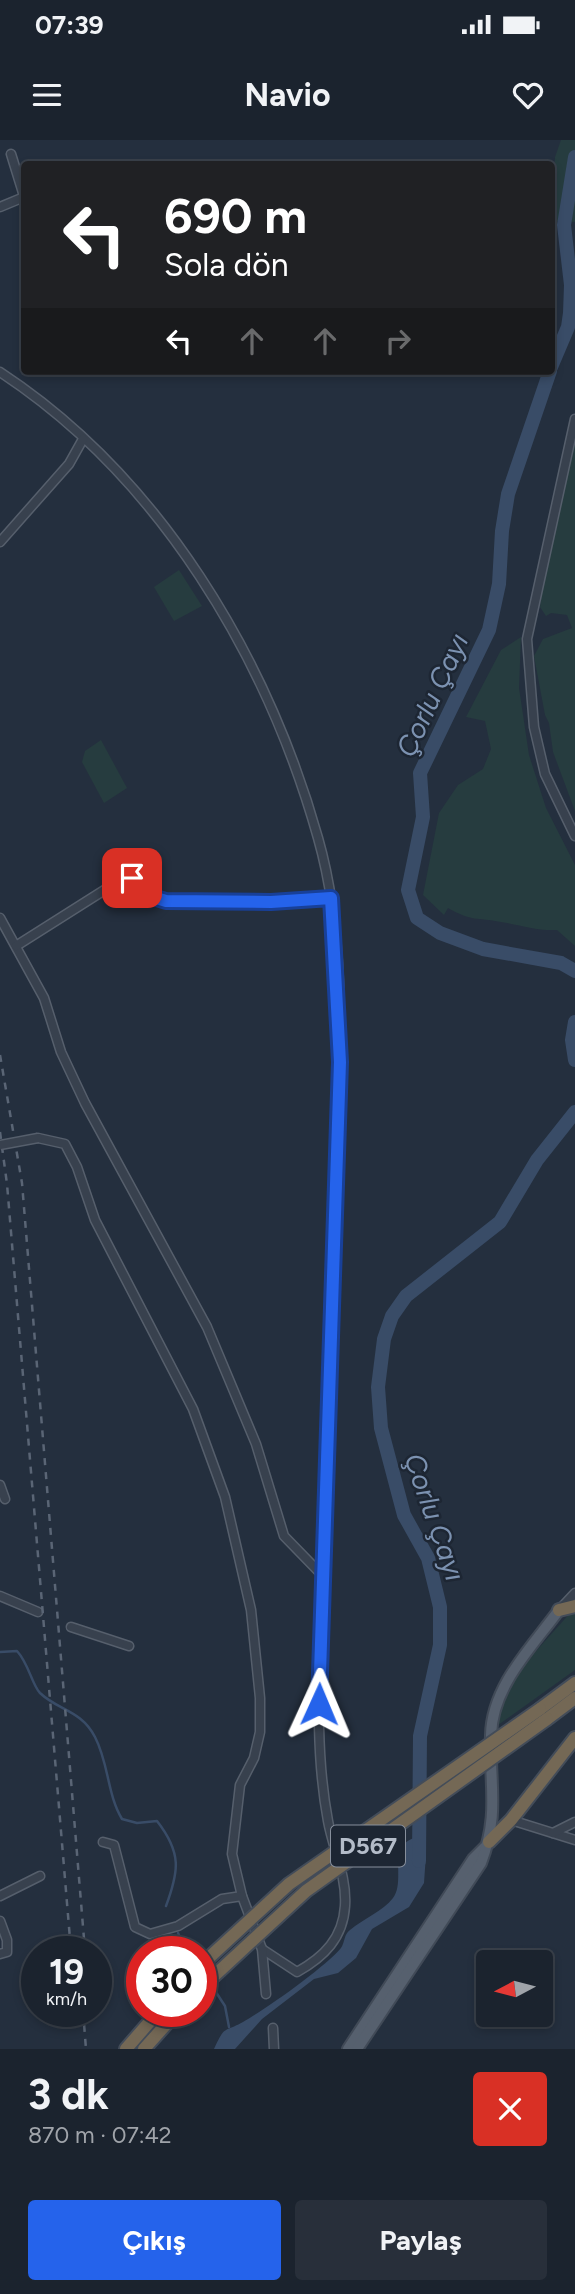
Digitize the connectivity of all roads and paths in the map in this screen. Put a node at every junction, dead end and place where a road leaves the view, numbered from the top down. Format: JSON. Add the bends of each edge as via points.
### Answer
{"nodes":[{"id":1,"x":11,"y":154,"type":"dead end"},
{"id":2,"x":21,"y":186,"type":"edge"},
{"id":3,"x":21,"y":197,"type":"edge"},
{"id":4,"x":0,"y":207,"type":"edge"},
{"id":5,"x":0,"y":372,"type":"edge"},
{"id":6,"x":575,"y":419,"type":"edge"},
{"id":7,"x":83,"y":439,"type":"junction"},
{"id":8,"x":0,"y":542,"type":"edge"},
{"id":9,"x":575,"y":836,"type":"edge"},
{"id":10,"x":331,"y":898,"type":"junction"},
{"id":11,"x":0,"y":918,"type":"edge"},
{"id":12,"x":16,"y":946,"type":"junction"},
{"id":13,"x":0,"y":1145,"type":"edge"},
{"id":14,"x":0,"y":1485,"type":"edge"},
{"id":15,"x":5,"y":1499,"type":"dead end"},
{"id":16,"x":322,"y":1575,"type":"junction"},
{"id":17,"x":575,"y":1593,"type":"edge"},
{"id":18,"x":0,"y":1596,"type":"edge"},
{"id":19,"x":575,"y":1606,"type":"edge"},
{"id":20,"x":559,"y":1610,"type":"junction"},
{"id":21,"x":38,"y":1612,"type":"dead end"},
{"id":22,"x":71,"y":1627,"type":"dead end"},
{"id":23,"x":129,"y":1646,"type":"dead end"},
{"id":24,"x":575,"y":1683,"type":"edge"},
{"id":25,"x":575,"y":1698,"type":"edge"},
{"id":26,"x":544,"y":1714,"type":"junction"},
{"id":27,"x":575,"y":1738,"type":"edge"},
{"id":28,"x":511,"y":1820,"type":"junction"},
{"id":29,"x":575,"y":1822,"type":"edge"},
{"id":30,"x":553,"y":1833,"type":"junction"},
{"id":31,"x":575,"y":1840,"type":"edge"},
{"id":32,"x":103,"y":1842,"type":"dead end"},
{"id":33,"x":489,"y":1842,"type":"junction"},
{"id":34,"x":40,"y":1876,"type":"dead end"},
{"id":35,"x":0,"y":1896,"type":"edge"},
{"id":36,"x":242,"y":1896,"type":"junction"},
{"id":37,"x":0,"y":1921,"type":"edge"},
{"id":38,"x":262,"y":1949,"type":"junction"},
{"id":39,"x":217,"y":1950,"type":"edge"},
{"id":40,"x":0,"y":1954,"type":"edge"},
{"id":41,"x":217,"y":1973,"type":"edge"},
{"id":42,"x":267,"y":1994,"type":"dead end"},
{"id":43,"x":149,"y":2027,"type":"edge"},
{"id":44,"x":155,"y":2027,"type":"edge"},
{"id":45,"x":273,"y":2028,"type":"dead end"},
{"id":46,"x":126,"y":2049,"type":"edge"},
{"id":47,"x":144,"y":2049,"type":"edge"},
{"id":48,"x":274,"y":2049,"type":"edge"},
{"id":49,"x":348,"y":2049,"type":"edge"},
{"id":50,"x":357,"y":2049,"type":"edge"}],
"edges":[{"from":1,"to":2,"type":"street"},
{"from":3,"to":4,"type":"street"},
{"from":5,"to":7,"type":"street"},
{"from":6,"to":9,"type":"street","via":[[527,639],[534,727],[545,774]]},
{"from":7,"to":8,"type":"street","via":[[69,464]]},
{"from":7,"to":10,"type":"street","via":[[159,522],[212,594],[293,758],[320,842]]},
{"from":10,"to":12,"type":"street","via":[[166,901],[125,877]]},
{"from":10,"to":16,"type":"street","via":[[340,1062]]},
{"from":11,"to":12,"type":"street"},
{"from":12,"to":16,"type":"street","via":[[44,998],[61,1052],[85,1103],[207,1327],[256,1444],[284,1536]]},
{"from":13,"to":36,"type":"street","bridge":true,"via":[[38,1138],[65,1144],[95,1220],[193,1409],[225,1497],[251,1610],[260,1698],[260,1732],[235,1810],[232,1854]]},
{"from":14,"to":15,"type":"street"},
{"from":16,"to":38,"type":"street","via":[[322,1761],[345,1908],[337,1940],[318,1961],[297,1972]]},
{"from":17,"to":20,"type":"street"},
{"from":18,"to":21,"type":"street"},
{"from":19,"to":20,"type":"highway"},
{"from":20,"to":33,"type":"main road","via":[[499,1696],[490,1734],[495,1806]]},
{"from":22,"to":23,"type":"street"},
{"from":24,"to":26,"type":"highway","number":"D567"},
{"from":25,"to":26,"type":"highway","number":"D567"},
{"from":26,"to":39,"type":"highway","number":"D567","bridge":true,"via":[[289,1884]]},
{"from":26,"to":41,"type":"highway","number":"D567","bridge":true,"via":[[306,1891]]},
{"from":27,"to":28,"type":"highway"},
{"from":28,"to":30,"type":"street"},
{"from":28,"to":33,"type":"highway"},
{"from":29,"to":30,"type":"street"},
{"from":30,"to":31,"type":"street"},
{"from":32,"to":36,"type":"street","via":[[114,1845],[135,1927],[150,1934],[178,1926],[222,1899]]},
{"from":33,"to":49,"type":"main road","via":[[473,1859]]},
{"from":33,"to":50,"type":"main road","via":[[481,1863]]},
{"from":34,"to":35,"type":"street"},
{"from":36,"to":38,"type":"street"},
{"from":37,"to":40,"type":"street","via":[[8,1940],[7,1952]]},
{"from":38,"to":42,"type":"street"},
{"from":43,"to":46,"type":"highway"},
{"from":44,"to":47,"type":"highway"},
{"from":45,"to":48,"type":"street"}]}
